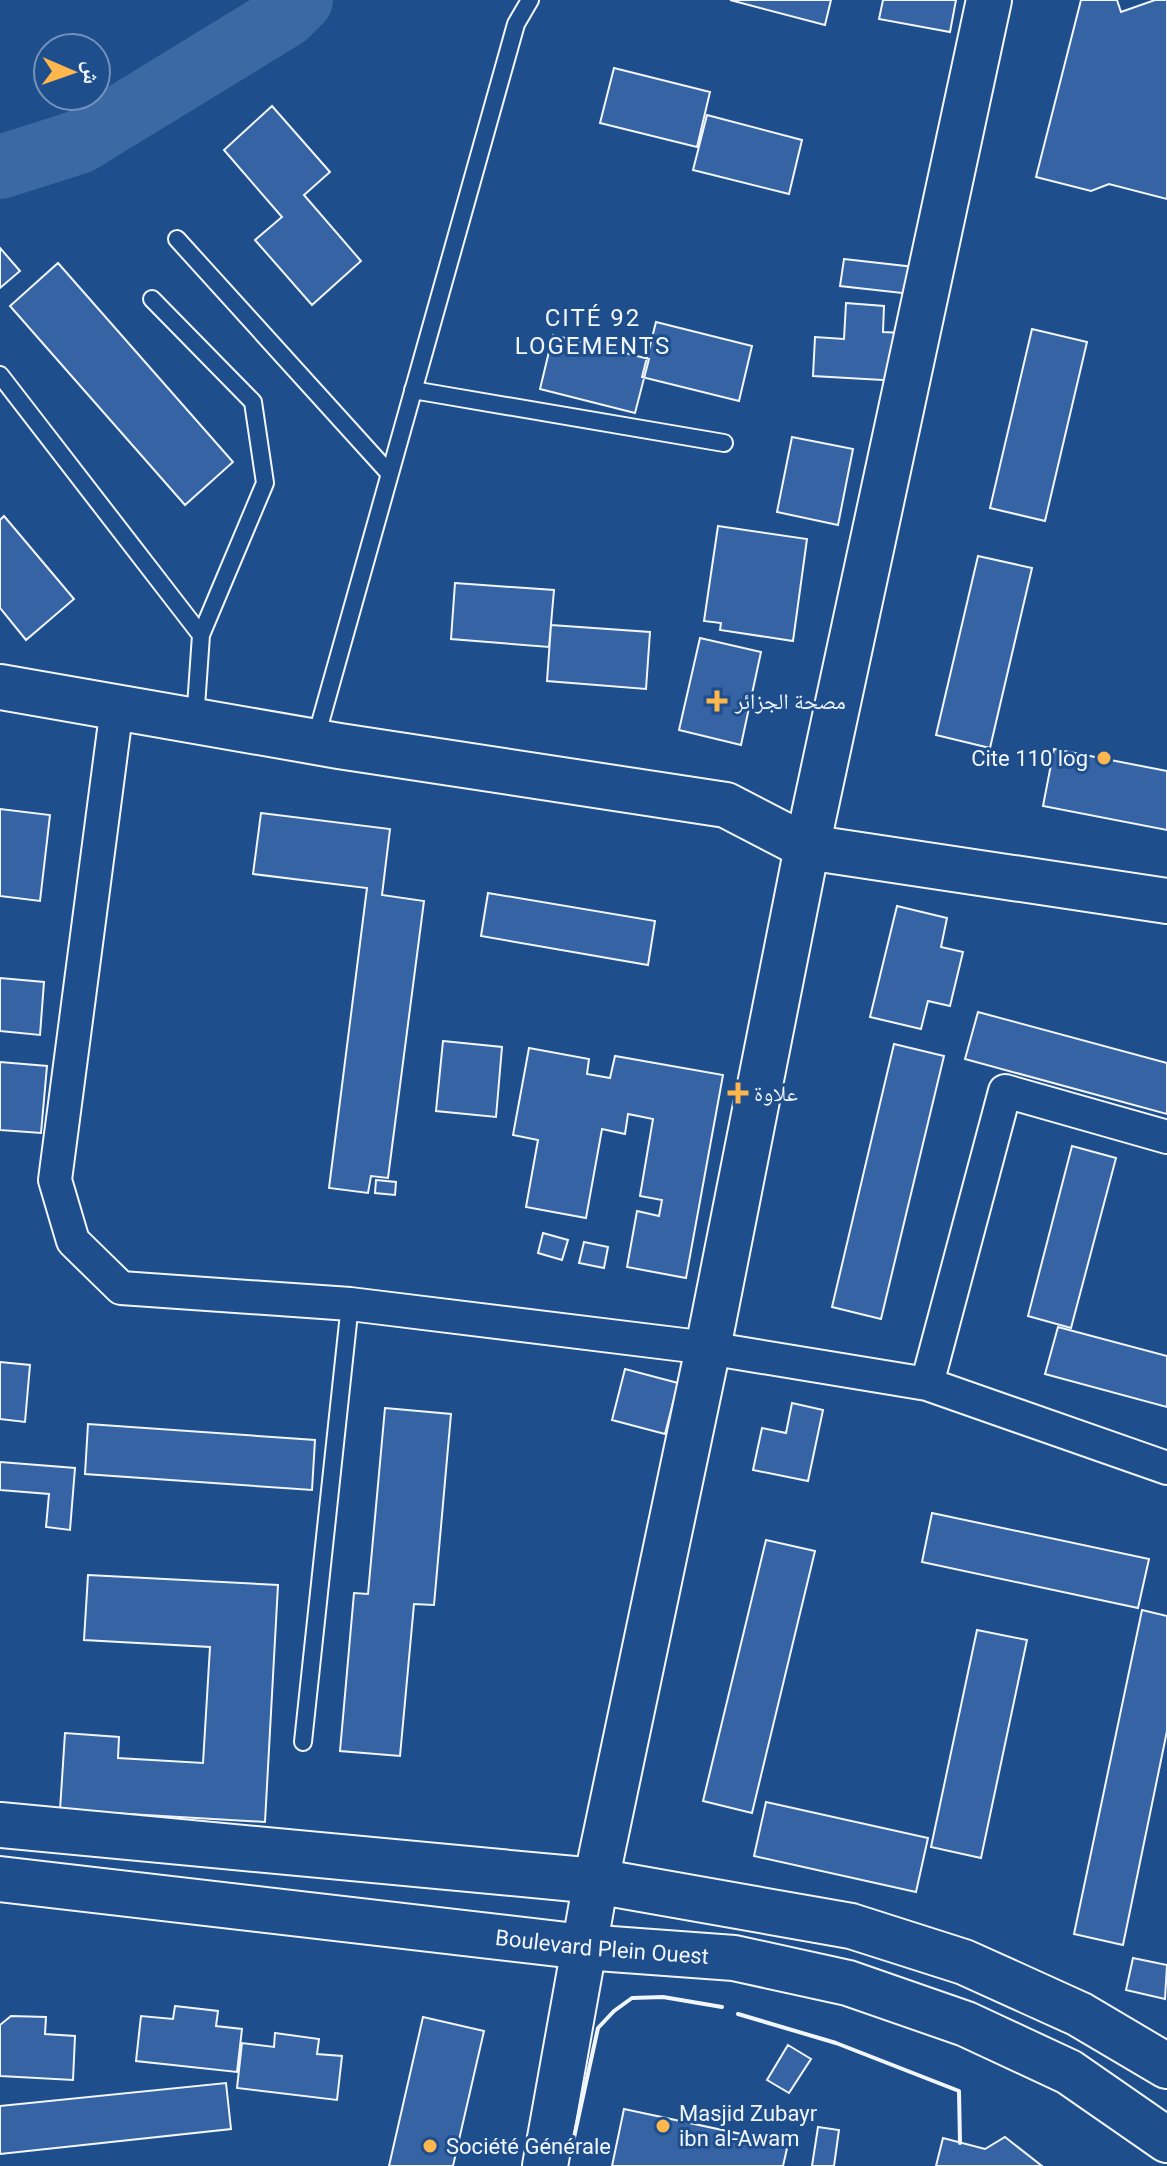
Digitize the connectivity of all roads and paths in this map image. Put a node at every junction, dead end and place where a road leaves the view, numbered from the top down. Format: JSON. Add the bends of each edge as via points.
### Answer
{"nodes":[{"id":1,"x":530,"y":0,"type":"edge"},
{"id":2,"x":989,"y":0,"type":"edge"},
{"id":3,"x":177,"y":239,"type":"dead end"},
{"id":4,"x":152,"y":299,"type":"dead end"},
{"id":5,"x":0,"y":375,"type":"edge"},
{"id":6,"x":413,"y":390,"type":"junction"},
{"id":7,"x":724,"y":443,"type":"dead end"},
{"id":8,"x":389,"y":473,"type":"junction"},
{"id":9,"x":201,"y":635,"type":"junction"},
{"id":10,"x":0,"y":687,"type":"edge"},
{"id":11,"x":117,"y":707,"type":"junction"},
{"id":12,"x":195,"y":721,"type":"junction"},
{"id":13,"x":315,"y":742,"type":"junction"},
{"id":14,"x":807,"y":847,"type":"junction"},
{"id":15,"x":1167,"y":901,"type":"edge"},
{"id":16,"x":1167,"y":1137,"type":"edge"},
{"id":17,"x":350,"y":1304,"type":"junction"},
{"id":18,"x":708,"y":1348,"type":"junction"},
{"id":19,"x":927,"y":1384,"type":"junction"},
{"id":20,"x":1167,"y":1468,"type":"edge"},
{"id":21,"x":303,"y":1742,"type":"dead end"},
{"id":22,"x":0,"y":1825,"type":"edge"},
{"id":23,"x":0,"y":1879,"type":"edge"},
{"id":24,"x":596,"y":1881,"type":"junction"},
{"id":25,"x":584,"y":1947,"type":"junction"},
{"id":26,"x":1167,"y":2066,"type":"edge"},
{"id":27,"x":1167,"y":2140,"type":"edge"},
{"id":28,"x":545,"y":2166,"type":"edge"}],
"edges":[{"from":1,"to":6,"type":"lane","via":[[516,24]]},
{"from":2,"to":14,"type":"street"},
{"from":3,"to":8,"type":"lane"},
{"from":4,"to":9,"type":"lane","via":[[253,402],[265,483]]},
{"from":5,"to":9,"type":"lane"},
{"from":6,"to":7,"type":"lane"},
{"from":6,"to":8,"type":"lane"},
{"from":8,"to":13,"type":"lane"},
{"from":9,"to":12,"type":"lane"},
{"from":10,"to":11,"type":"street"},
{"from":11,"to":12,"type":"street"},
{"from":11,"to":17,"type":"street","via":[[55,1180],[73,1241],[121,1288]]},
{"from":12,"to":13,"type":"street"},
{"from":13,"to":14,"type":"street","via":[[726,805]]},
{"from":14,"to":15,"type":"street"},
{"from":14,"to":18,"type":"street"},
{"from":16,"to":19,"type":"street","via":[[1005,1091]]},
{"from":17,"to":18,"type":"street"},
{"from":17,"to":21,"type":"lane"},
{"from":18,"to":19,"type":"street"},
{"from":18,"to":24,"type":"street"},
{"from":19,"to":20,"type":"street"},
{"from":22,"to":24,"type":"street"},
{"from":23,"to":25,"type":"street","name":"Boulevard Plein Ouest"},
{"from":24,"to":25,"type":"street"},
{"from":24,"to":26,"type":"street","via":[[851,1926],[950,1957],[1079,2014]]},
{"from":25,"to":27,"type":"street","name":"Boulevard Plein Ouest","via":[[734,1958],[848,1983],[966,2024],[1069,2072]]},
{"from":25,"to":28,"type":"street"}]}
